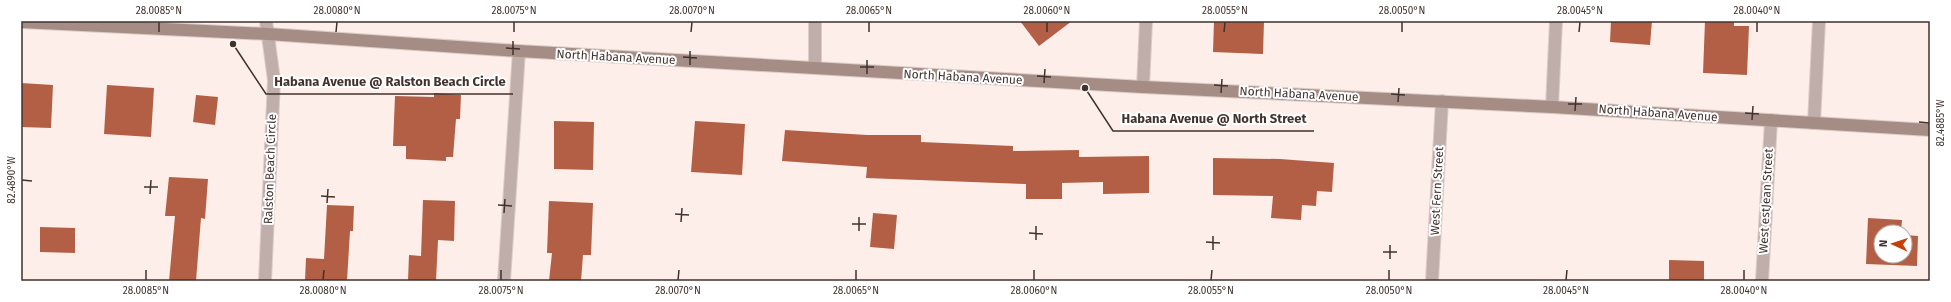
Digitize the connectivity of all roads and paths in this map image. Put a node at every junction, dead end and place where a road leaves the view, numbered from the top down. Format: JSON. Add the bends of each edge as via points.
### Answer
{"nodes":[{"id":1,"x":266,"y":21,"type":"edge"},
{"id":2,"x":815,"y":21,"type":"edge"},
{"id":3,"x":1146,"y":21,"type":"edge"},
{"id":4,"x":1556,"y":21,"type":"edge"},
{"id":5,"x":1819,"y":21,"type":"edge"},
{"id":6,"x":21,"y":22,"type":"edge"},
{"id":7,"x":268,"y":34,"type":"junction"},
{"id":8,"x":518,"y":51,"type":"junction"},
{"id":9,"x":815,"y":68,"type":"junction"},
{"id":10,"x":1143,"y":87,"type":"junction"},
{"id":11,"x":1442,"y":101,"type":"junction"},
{"id":12,"x":1552,"y":107,"type":"junction"},
{"id":13,"x":1771,"y":120,"type":"junction"},
{"id":14,"x":1814,"y":123,"type":"junction"},
{"id":15,"x":1930,"y":130,"type":"edge"},
{"id":16,"x":265,"y":281,"type":"edge"},
{"id":17,"x":504,"y":281,"type":"edge"},
{"id":18,"x":1432,"y":281,"type":"edge"},
{"id":19,"x":1762,"y":281,"type":"edge"}],
"edges":[{"from":1,"to":7,"type":"street","name":"Ralston Beach Circle"},
{"from":2,"to":9,"type":"street"},
{"from":3,"to":10,"type":"street"},
{"from":4,"to":12,"type":"street"},
{"from":5,"to":14,"type":"street"},
{"from":6,"to":7,"type":"street","name":"North Habana Avenue"},
{"from":7,"to":8,"type":"street","name":"North Habana Avenue"},
{"from":7,"to":16,"type":"street","name":"Ralston Beach Circle","via":[[274,80]]},
{"from":8,"to":9,"type":"street","name":"North Habana Avenue"},
{"from":8,"to":17,"type":"street"},
{"from":9,"to":10,"type":"street","name":"North Habana Avenue"},
{"from":10,"to":11,"type":"street","name":"North Habana Avenue"},
{"from":11,"to":12,"type":"street","name":"North Habana Avenue"},
{"from":11,"to":18,"type":"street","name":"West Fern Street"},
{"from":12,"to":13,"type":"street","name":"North Habana Avenue"},
{"from":13,"to":14,"type":"street","name":"North Habana Avenue"},
{"from":13,"to":19,"type":"street","name":"West estJean Street"},
{"from":14,"to":15,"type":"street","name":"North Habana Avenue"}]}
